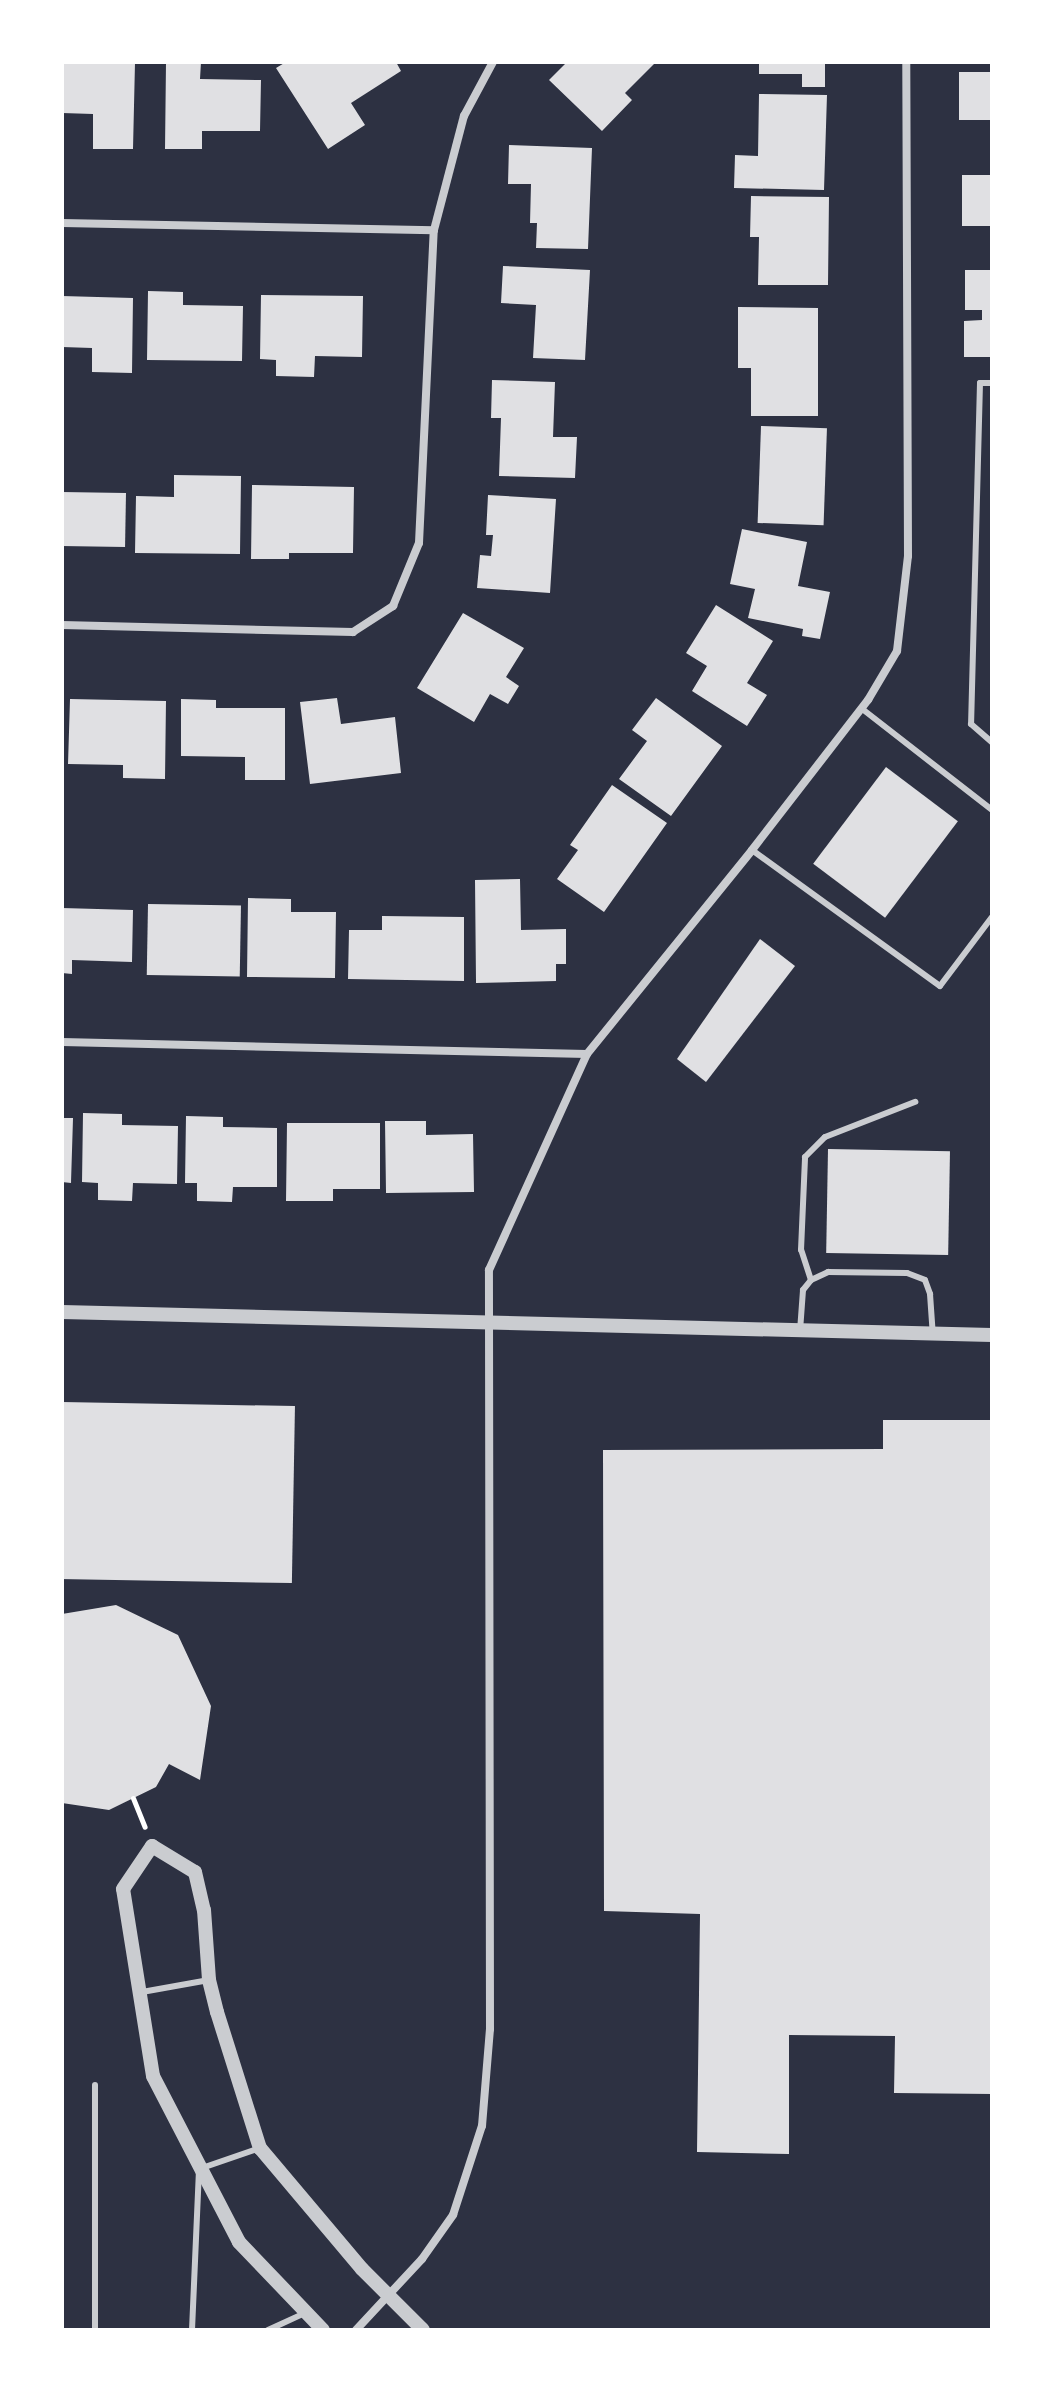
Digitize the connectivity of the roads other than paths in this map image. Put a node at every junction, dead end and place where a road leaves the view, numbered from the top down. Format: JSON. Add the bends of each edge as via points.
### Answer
{"nodes":[{"id":1,"x":493,"y":62,"type":"edge"},
{"id":2,"x":906,"y":62,"type":"edge"},
{"id":3,"x":62,"y":223,"type":"edge"},
{"id":4,"x":434,"y":230,"type":"junction"},
{"id":5,"x":992,"y":383,"type":"edge"},
{"id":6,"x":62,"y":625,"type":"edge"},
{"id":7,"x":861,"y":708,"type":"junction"},
{"id":8,"x":992,"y":742,"type":"edge"},
{"id":9,"x":992,"y":810,"type":"edge"},
{"id":10,"x":752,"y":850,"type":"junction"},
{"id":11,"x":992,"y":917,"type":"edge"},
{"id":12,"x":62,"y":1042,"type":"edge"},
{"id":13,"x":587,"y":1054,"type":"junction"},
{"id":14,"x":915,"y":1102,"type":"dead end"},
{"id":15,"x":811,"y":1280,"type":"junction"},
{"id":16,"x":62,"y":1312,"type":"edge"},
{"id":17,"x":487,"y":1321,"type":"junction"},
{"id":18,"x":800,"y":1331,"type":"junction"},
{"id":19,"x":933,"y":1334,"type":"junction"},
{"id":20,"x":992,"y":1335,"type":"edge"},
{"id":21,"x":209,"y":1980,"type":"junction"},
{"id":22,"x":140,"y":1992,"type":"junction"},
{"id":23,"x":95,"y":2085,"type":"dead end"},
{"id":24,"x":260,"y":2148,"type":"junction"},
{"id":25,"x":199,"y":2169,"type":"junction"},
{"id":26,"x":392,"y":2295,"type":"junction"},
{"id":27,"x":306,"y":2312,"type":"junction"},
{"id":28,"x":95,"y":2330,"type":"edge"},
{"id":29,"x":192,"y":2330,"type":"edge"},
{"id":30,"x":268,"y":2330,"type":"edge"},
{"id":31,"x":323,"y":2330,"type":"edge"},
{"id":32,"x":356,"y":2330,"type":"edge"},
{"id":33,"x":423,"y":2330,"type":"edge"}],
"edges":[{"from":1,"to":4,"type":"street","via":[[464,116]]},
{"from":2,"to":7,"type":"street","via":[[908,556],[897,651]]},
{"from":3,"to":4,"type":"street"},
{"from":4,"to":6,"type":"street","via":[[419,543],[393,606],[353,632]]},
{"from":5,"to":8,"type":"lane","via":[[980,383],[971,724]]},
{"from":7,"to":9,"type":"lane"},
{"from":7,"to":10,"type":"street"},
{"from":10,"to":11,"type":"lane","via":[[940,986]]},
{"from":10,"to":13,"type":"street"},
{"from":12,"to":13,"type":"street"},
{"from":13,"to":17,"type":"street","via":[[489,1270]]},
{"from":14,"to":15,"type":"lane","via":[[825,1137],[805,1157],[801,1250]]},
{"from":15,"to":18,"type":"lane","via":[[803,1290]]},
{"from":15,"to":19,"type":"lane","via":[[828,1272],[907,1273],[925,1280]]},
{"from":16,"to":17,"type":"street"},
{"from":17,"to":18,"type":"street"},
{"from":17,"to":26,"type":"street","via":[[490,2029],[482,2126],[453,2215]]},
{"from":18,"to":19,"type":"street"},
{"from":19,"to":20,"type":"street"},
{"from":21,"to":22,"type":"lane"},
{"from":21,"to":22,"type":"street","via":[[204,1910],[195,1872],[152,1846],[123,1889]]},
{"from":21,"to":24,"type":"street"},
{"from":22,"to":25,"type":"street","via":[[153,2076]]},
{"from":23,"to":28,"type":"lane"},
{"from":24,"to":25,"type":"lane"},
{"from":24,"to":26,"type":"street","via":[[362,2269]]},
{"from":25,"to":27,"type":"street","via":[[239,2242]]},
{"from":25,"to":29,"type":"lane"},
{"from":26,"to":32,"type":"street"},
{"from":26,"to":33,"type":"street"},
{"from":27,"to":30,"type":"lane"},
{"from":27,"to":31,"type":"street"}]}
